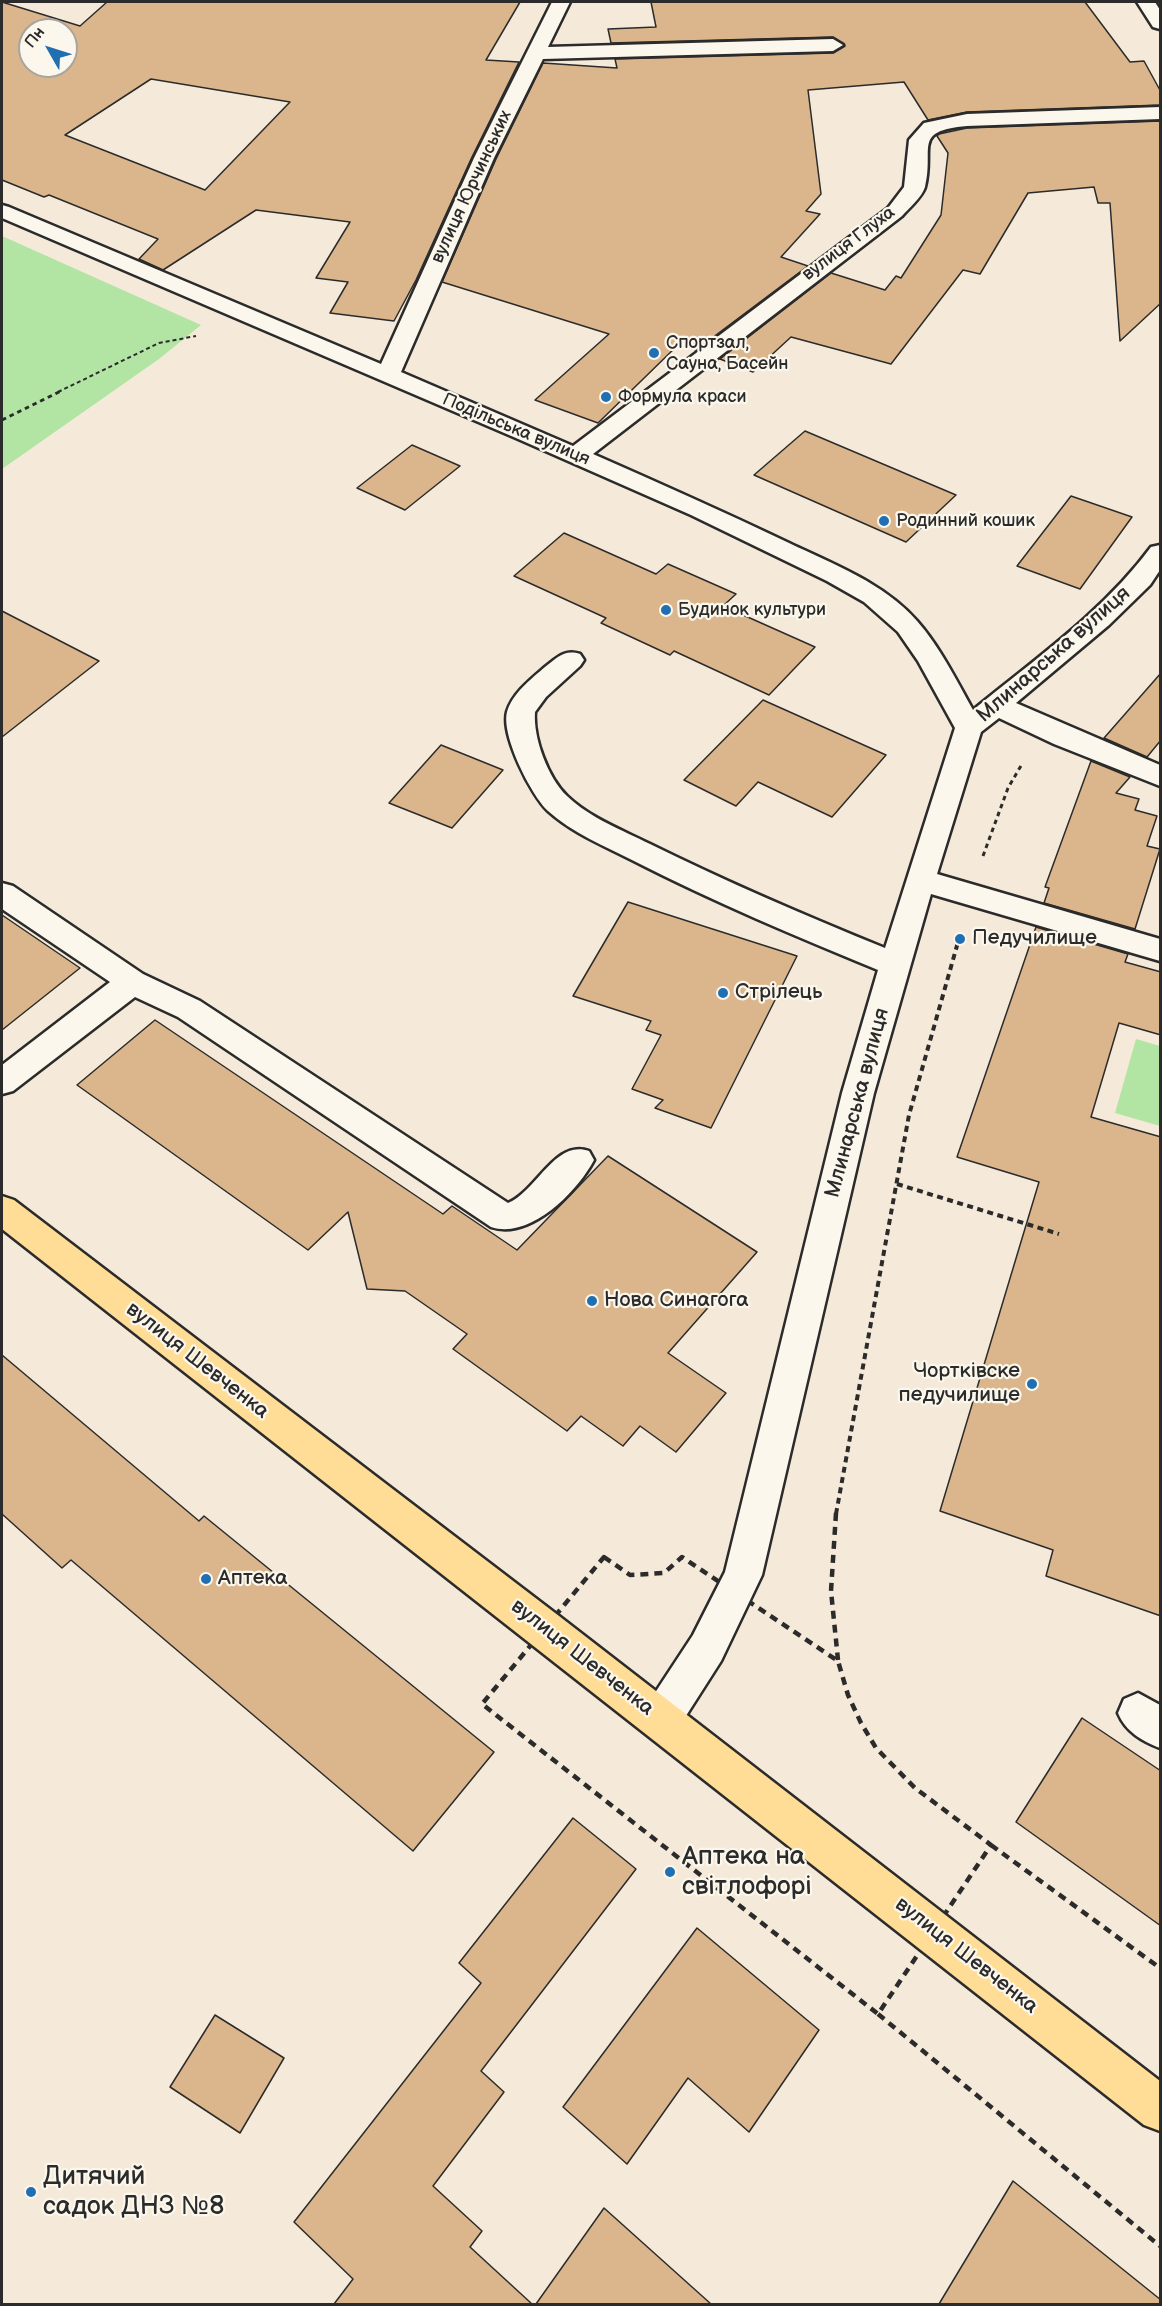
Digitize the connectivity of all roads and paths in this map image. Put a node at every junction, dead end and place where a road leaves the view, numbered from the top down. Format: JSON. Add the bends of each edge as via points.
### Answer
{"nodes":[{"id":1,"x":561,"y":2,"type":"edge"},
{"id":2,"x":1146,"y":2,"type":"edge"},
{"id":3,"x":1161,"y":23,"type":"edge"},
{"id":4,"x":833,"y":45,"type":"dead end"},
{"id":5,"x":535,"y":53,"type":"junction"},
{"id":6,"x":1161,"y":112,"type":"edge"},
{"id":7,"x":2,"y":211,"type":"edge"},
{"id":8,"x":199,"y":335,"type":"dead end"},
{"id":9,"x":388,"y":375,"type":"junction"},
{"id":10,"x":2,"y":420,"type":"edge"},
{"id":11,"x":575,"y":456,"type":"junction"},
{"id":12,"x":1161,"y":553,"type":"edge"},
{"id":13,"x":571,"y":660,"type":"dead end"},
{"id":14,"x":996,"y":705,"type":"junction"},
{"id":15,"x":969,"y":728,"type":"junction"},
{"id":16,"x":1046,"y":729,"type":"junction"},
{"id":17,"x":1161,"y":776,"type":"edge"},
{"id":18,"x":920,"y":880,"type":"junction"},
{"id":19,"x":2,"y":894,"type":"edge"},
{"id":20,"x":971,"y":895,"type":"junction"},
{"id":21,"x":1161,"y":950,"type":"edge"},
{"id":22,"x":896,"y":965,"type":"junction"},
{"id":23,"x":132,"y":982,"type":"junction"},
{"id":24,"x":2,"y":1082,"type":"edge"},
{"id":25,"x":576,"y":1160,"type":"dead end"},
{"id":26,"x":897,"y":1184,"type":"junction"},
{"id":27,"x":2,"y":1210,"type":"edge"},
{"id":28,"x":1059,"y":1234,"type":"dead end"},
{"id":29,"x":838,"y":1661,"type":"dead end"},
{"id":30,"x":660,"y":1719,"type":"junction"},
{"id":31,"x":991,"y":1845,"type":"dead end"},
{"id":32,"x":1161,"y":1968,"type":"edge"},
{"id":33,"x":878,"y":2014,"type":"dead end"},
{"id":34,"x":1161,"y":2109,"type":"edge"},
{"id":35,"x":1161,"y":2246,"type":"edge"}],
"edges":[{"from":1,"to":5,"type":"street","name":"вулиця Юрчинських"},
{"from":2,"to":3,"type":"street"},
{"from":4,"to":5,"type":"street"},
{"from":5,"to":9,"type":"street","name":"вулиця Юрчинських"},
{"from":6,"to":11,"type":"street","name":"вулиця Глуха","via":[[957,121],[931,127],[919,140],[914,189],[895,212]]},
{"from":7,"to":9,"type":"street","name":"Подільська вулиця"},
{"from":8,"to":10,"type":"path","via":[[159,343]]},
{"from":9,"to":11,"type":"street","name":"Подільська вулиця"},
{"from":11,"to":15,"type":"street","name":"Подільська вулиця","via":[[795,554],[873,596],[898,616],[918,640]]},
{"from":12,"to":14,"type":"street","name":"Млинарська вулиця","via":[[1100,619]]},
{"from":13,"to":22,"type":"street","via":[[526,703],[520,721],[543,784],[554,801],[621,842],[692,878]]},
{"from":14,"to":15,"type":"street","name":"Млинарська вулиця"},
{"from":14,"to":16,"type":"street"},
{"from":15,"to":18,"type":"street","name":"Млинарська вулиця"},
{"from":16,"to":17,"type":"street"},
{"from":16,"to":20,"type":"path","via":[[1008,788]]},
{"from":18,"to":20,"type":"street"},
{"from":18,"to":22,"type":"street","name":"Млинарська вулиця"},
{"from":19,"to":23,"type":"street"},
{"from":20,"to":21,"type":"street"},
{"from":20,"to":26,"type":"path","via":[[909,1115]]},
{"from":22,"to":30,"type":"street","name":"Млинарська вулиця","via":[[858,1093],[743,1575],[707,1648]]},
{"from":23,"to":24,"type":"street"},
{"from":23,"to":25,"type":"street","via":[[189,1009],[503,1217],[511,1219],[528,1210]]},
{"from":26,"to":28,"type":"path"},
{"from":26,"to":29,"type":"path","via":[[837,1500],[831,1591]]},
{"from":27,"to":30,"type":"main road","name":"вулиця Шевченка"},
{"from":30,"to":34,"type":"main road","name":"вулиця Шевченка"},
{"from":31,"to":32,"type":"path"},
{"from":33,"to":35,"type":"path"}]}
